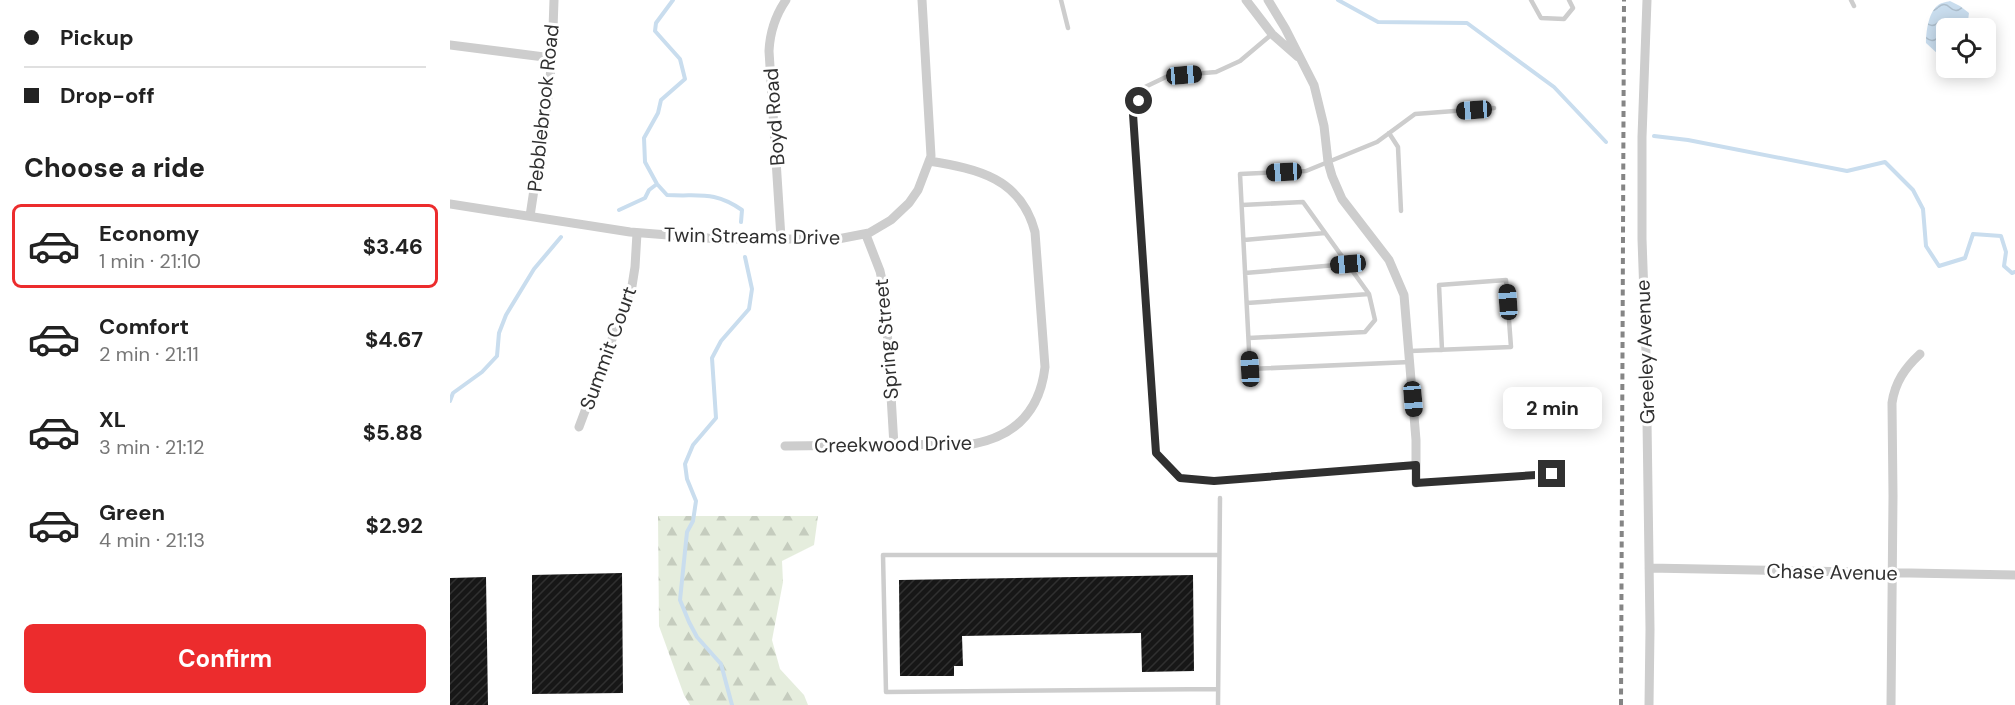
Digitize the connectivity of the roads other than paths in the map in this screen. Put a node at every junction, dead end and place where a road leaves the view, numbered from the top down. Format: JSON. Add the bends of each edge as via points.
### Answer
{"nodes":[{"id":1,"x":554,"y":0,"type":"edge"},
{"id":2,"x":786,"y":0,"type":"edge"},
{"id":3,"x":922,"y":0,"type":"edge"},
{"id":4,"x":1061,"y":0,"type":"edge"},
{"id":5,"x":1246,"y":0,"type":"edge"},
{"id":6,"x":1268,"y":0,"type":"edge"},
{"id":7,"x":1531,"y":0,"type":"edge"},
{"id":8,"x":1569,"y":0,"type":"edge"},
{"id":9,"x":1647,"y":0,"type":"edge"},
{"id":10,"x":1851,"y":0,"type":"edge"},
{"id":11,"x":1854,"y":6,"type":"dead end"},
{"id":12,"x":1068,"y":28,"type":"dead end"},
{"id":13,"x":1272,"y":34,"type":"junction"},
{"id":14,"x":450,"y":45,"type":"edge"},
{"id":15,"x":552,"y":58,"type":"junction"},
{"id":16,"x":1300,"y":59,"type":"junction"},
{"id":17,"x":1494,"y":108,"type":"dead end"},
{"id":18,"x":1389,"y":134,"type":"junction"},
{"id":19,"x":929,"y":161,"type":"junction"},
{"id":20,"x":1328,"y":162,"type":"junction"},
{"id":21,"x":450,"y":204,"type":"edge"},
{"id":22,"x":1242,"y":205,"type":"junction"},
{"id":23,"x":1401,"y":211,"type":"dead end"},
{"id":24,"x":530,"y":216,"type":"junction"},
{"id":25,"x":637,"y":233,"type":"junction"},
{"id":26,"x":1325,"y":233,"type":"junction"},
{"id":27,"x":866,"y":235,"type":"junction"},
{"id":28,"x":781,"y":238,"type":"junction"},
{"id":29,"x":1244,"y":240,"type":"junction"},
{"id":30,"x":1348,"y":264,"type":"junction"},
{"id":31,"x":1245,"y":273,"type":"junction"},
{"id":32,"x":1369,"y":294,"type":"junction"},
{"id":33,"x":1247,"y":303,"type":"junction"},
{"id":34,"x":1249,"y":338,"type":"junction"},
{"id":35,"x":1442,"y":350,"type":"junction"},
{"id":36,"x":1410,"y":351,"type":"junction"},
{"id":37,"x":1920,"y":354,"type":"dead end"},
{"id":38,"x":1410,"y":362,"type":"junction"},
{"id":39,"x":579,"y":427,"type":"dead end"},
{"id":40,"x":785,"y":446,"type":"dead end"},
{"id":41,"x":894,"y":447,"type":"junction"},
{"id":42,"x":1416,"y":465,"type":"junction"},
{"id":43,"x":1552,"y":474,"type":"dead end"},
{"id":44,"x":1416,"y":483,"type":"joint"},
{"id":45,"x":1220,"y":498,"type":"dead end"},
{"id":46,"x":1219,"y":555,"type":"junction"},
{"id":47,"x":1649,"y":568,"type":"junction"},
{"id":48,"x":1892,"y":573,"type":"junction"},
{"id":49,"x":2015,"y":575,"type":"edge"},
{"id":50,"x":1218,"y":689,"type":"junction"},
{"id":51,"x":1218,"y":705,"type":"edge"},
{"id":52,"x":1648,"y":705,"type":"edge"},
{"id":53,"x":1892,"y":705,"type":"edge"}],
"edges":[{"from":1,"to":15,"type":"street","name":"Pebblebrook Road"},
{"from":2,"to":28,"type":"street","name":"Boyd Road","via":[[773,23],[770,51]]},
{"from":3,"to":19,"type":"street","name":"Twin Streams Drive"},
{"from":4,"to":12,"type":"lane"},
{"from":5,"to":13,"type":"street"},
{"from":6,"to":16,"type":"street"},
{"from":7,"to":8,"type":"lane","via":[[1541,18],[1564,19],[1573,8]]},
{"from":9,"to":47,"type":"street","name":"Greeley Avenue","via":[[1642,239]]},
{"from":10,"to":11,"type":"lane"},
{"from":13,"to":16,"type":"street"},
{"from":13,"to":42,"type":"lane","via":[[1240,61],[1216,72],[1168,76],[1145,87],[1133,114],[1156,453],[1180,478],[1214,481]]},
{"from":14,"to":15,"type":"street"},
{"from":15,"to":24,"type":"street","name":"Pebblebrook Road"},
{"from":16,"to":20,"type":"street","via":[[1319,101]]},
{"from":17,"to":18,"type":"lane","via":[[1415,114]]},
{"from":18,"to":20,"type":"lane"},
{"from":18,"to":23,"type":"lane","via":[[1398,147]]},
{"from":19,"to":27,"type":"street","name":"Twin Streams Drive","via":[[909,202],[891,220]]},
{"from":19,"to":41,"type":"street","name":"Creekwood Drive","via":[[989,175],[1024,205],[1035,232],[1045,374],[1034,405],[1023,420],[999,437],[973,444]]},
{"from":20,"to":22,"type":"lane","via":[[1306,171],[1240,174]]},
{"from":20,"to":36,"type":"street","via":[[1342,199],[1396,272],[1407,305]]},
{"from":21,"to":24,"type":"street","name":"Twin Streams Drive"},
{"from":22,"to":26,"type":"lane","via":[[1303,202]]},
{"from":22,"to":29,"type":"lane"},
{"from":24,"to":25,"type":"street","name":"Twin Streams Drive"},
{"from":25,"to":28,"type":"street","name":"Twin Streams Drive","via":[[719,239]]},
{"from":25,"to":39,"type":"street","name":"Summit Court","via":[[632,286]]},
{"from":26,"to":29,"type":"lane"},
{"from":26,"to":30,"type":"lane"},
{"from":27,"to":28,"type":"street","name":"Twin Streams Drive","via":[[838,239]]},
{"from":27,"to":41,"type":"street","name":"Spring Street","via":[[885,294]]},
{"from":29,"to":31,"type":"lane"},
{"from":30,"to":31,"type":"lane"},
{"from":30,"to":32,"type":"lane"},
{"from":31,"to":33,"type":"lane"},
{"from":32,"to":33,"type":"lane"},
{"from":32,"to":34,"type":"lane","via":[[1375,320],[1365,332]]},
{"from":33,"to":34,"type":"lane"},
{"from":34,"to":38,"type":"lane","via":[[1250,369]]},
{"from":35,"to":35,"type":"lane","via":[[1511,347],[1506,280],[1439,285]]},
{"from":35,"to":36,"type":"lane"},
{"from":36,"to":38,"type":"street"},
{"from":37,"to":48,"type":"street","via":[[1908,365],[1893,392]]},
{"from":38,"to":42,"type":"street"},
{"from":40,"to":41,"type":"street","name":"Creekwood Drive"},
{"from":42,"to":44,"type":"street"},
{"from":43,"to":44,"type":"lane"},
{"from":45,"to":46,"type":"lane"},
{"from":46,"to":50,"type":"lane"},
{"from":46,"to":50,"type":"lane","via":[[883,555],[886,692]]},
{"from":47,"to":48,"type":"street","name":"Chase Avenue"},
{"from":47,"to":52,"type":"street","name":"Greeley Avenue"},
{"from":48,"to":49,"type":"street","name":"Chase Avenue"},
{"from":48,"to":53,"type":"street"},
{"from":50,"to":51,"type":"lane"}]}
